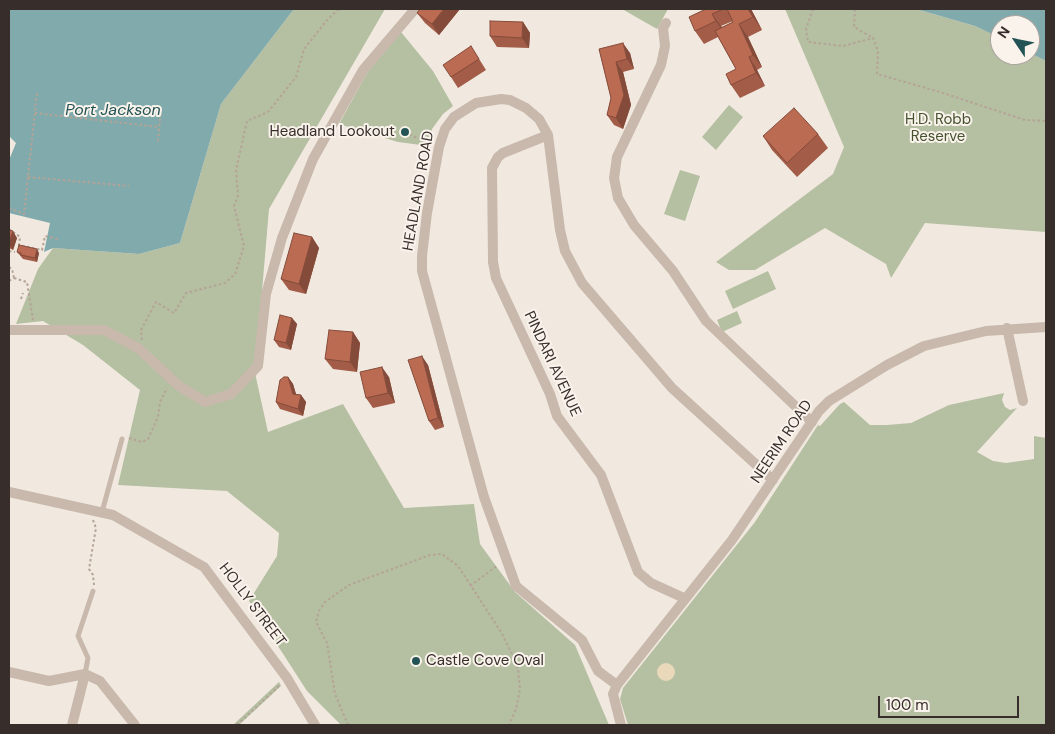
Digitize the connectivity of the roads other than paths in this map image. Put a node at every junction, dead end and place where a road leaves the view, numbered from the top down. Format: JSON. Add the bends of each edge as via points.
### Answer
{"nodes":[{"id":1,"x":415,"y":9,"type":"edge"},
{"id":2,"x":666,"y":23,"type":"dead end"},
{"id":3,"x":548,"y":135,"type":"junction"},
{"id":4,"x":1046,"y":327,"type":"edge"},
{"id":5,"x":1007,"y":328,"type":"junction"},
{"id":6,"x":9,"y":330,"type":"edge"},
{"id":7,"x":1023,"y":402,"type":"dead end"},
{"id":8,"x":812,"y":422,"type":"junction"},
{"id":9,"x":122,"y":438,"type":"road end"},
{"id":10,"x":773,"y":480,"type":"junction"},
{"id":11,"x":9,"y":492,"type":"edge"},
{"id":12,"x":97,"y":512,"type":"junction"},
{"id":13,"x":93,"y":591,"type":"road end"},
{"id":14,"x":684,"y":598,"type":"junction"},
{"id":15,"x":9,"y":672,"type":"edge"},
{"id":16,"x":86,"y":674,"type":"junction"},
{"id":17,"x":617,"y":685,"type":"junction"},
{"id":18,"x":72,"y":725,"type":"edge"},
{"id":19,"x":135,"y":725,"type":"edge"},
{"id":20,"x":314,"y":725,"type":"edge"},
{"id":21,"x":621,"y":725,"type":"edge"}],
"edges":[{"from":1,"to":6,"type":"street","via":[[363,70],[313,159],[282,238],[266,294],[258,366],[231,394],[205,402],[179,386],[138,348],[104,330]]},
{"from":2,"to":8,"type":"street","via":[[661,64],[617,157],[614,178],[618,198],[634,225],[673,271],[706,321]]},
{"from":3,"to":10,"type":"street","name":"HEADLAND ROAD","via":[[560,230],[565,251],[582,283],[672,388]]},
{"from":3,"to":14,"type":"street","name":"PINDARI AVENUE","via":[[503,154],[492,168],[493,262],[500,288],[547,386],[557,416],[601,475],[638,572]]},
{"from":3,"to":17,"type":"street","name":"HEADLAND ROAD","via":[[539,119],[510,100],[476,103],[454,116],[440,143],[422,256],[424,285],[484,497],[516,586],[577,635],[598,671]]},
{"from":4,"to":5,"type":"street","name":"NEERIM ROAD"},
{"from":5,"to":7,"type":"street"},
{"from":5,"to":8,"type":"street","name":"NEERIM ROAD","via":[[942,341],[909,353],[836,395]]},
{"from":8,"to":10,"type":"street","name":"NEERIM ROAD"},
{"from":9,"to":12,"type":"lane"},
{"from":10,"to":14,"type":"street","name":"NEERIM ROAD","via":[[732,540]]},
{"from":11,"to":12,"type":"street","name":"HOLLY STREET"},
{"from":12,"to":20,"type":"street","name":"HOLLY STREET","via":[[113,515],[204,567],[287,678]]},
{"from":13,"to":16,"type":"lane","via":[[78,636],[88,658]]},
{"from":14,"to":17,"type":"street","name":"NEERIM ROAD"},
{"from":15,"to":16,"type":"street","via":[[49,681]]},
{"from":16,"to":18,"type":"street"},
{"from":16,"to":19,"type":"street","via":[[100,681]]},
{"from":17,"to":21,"type":"street","via":[[613,694]]}]}
